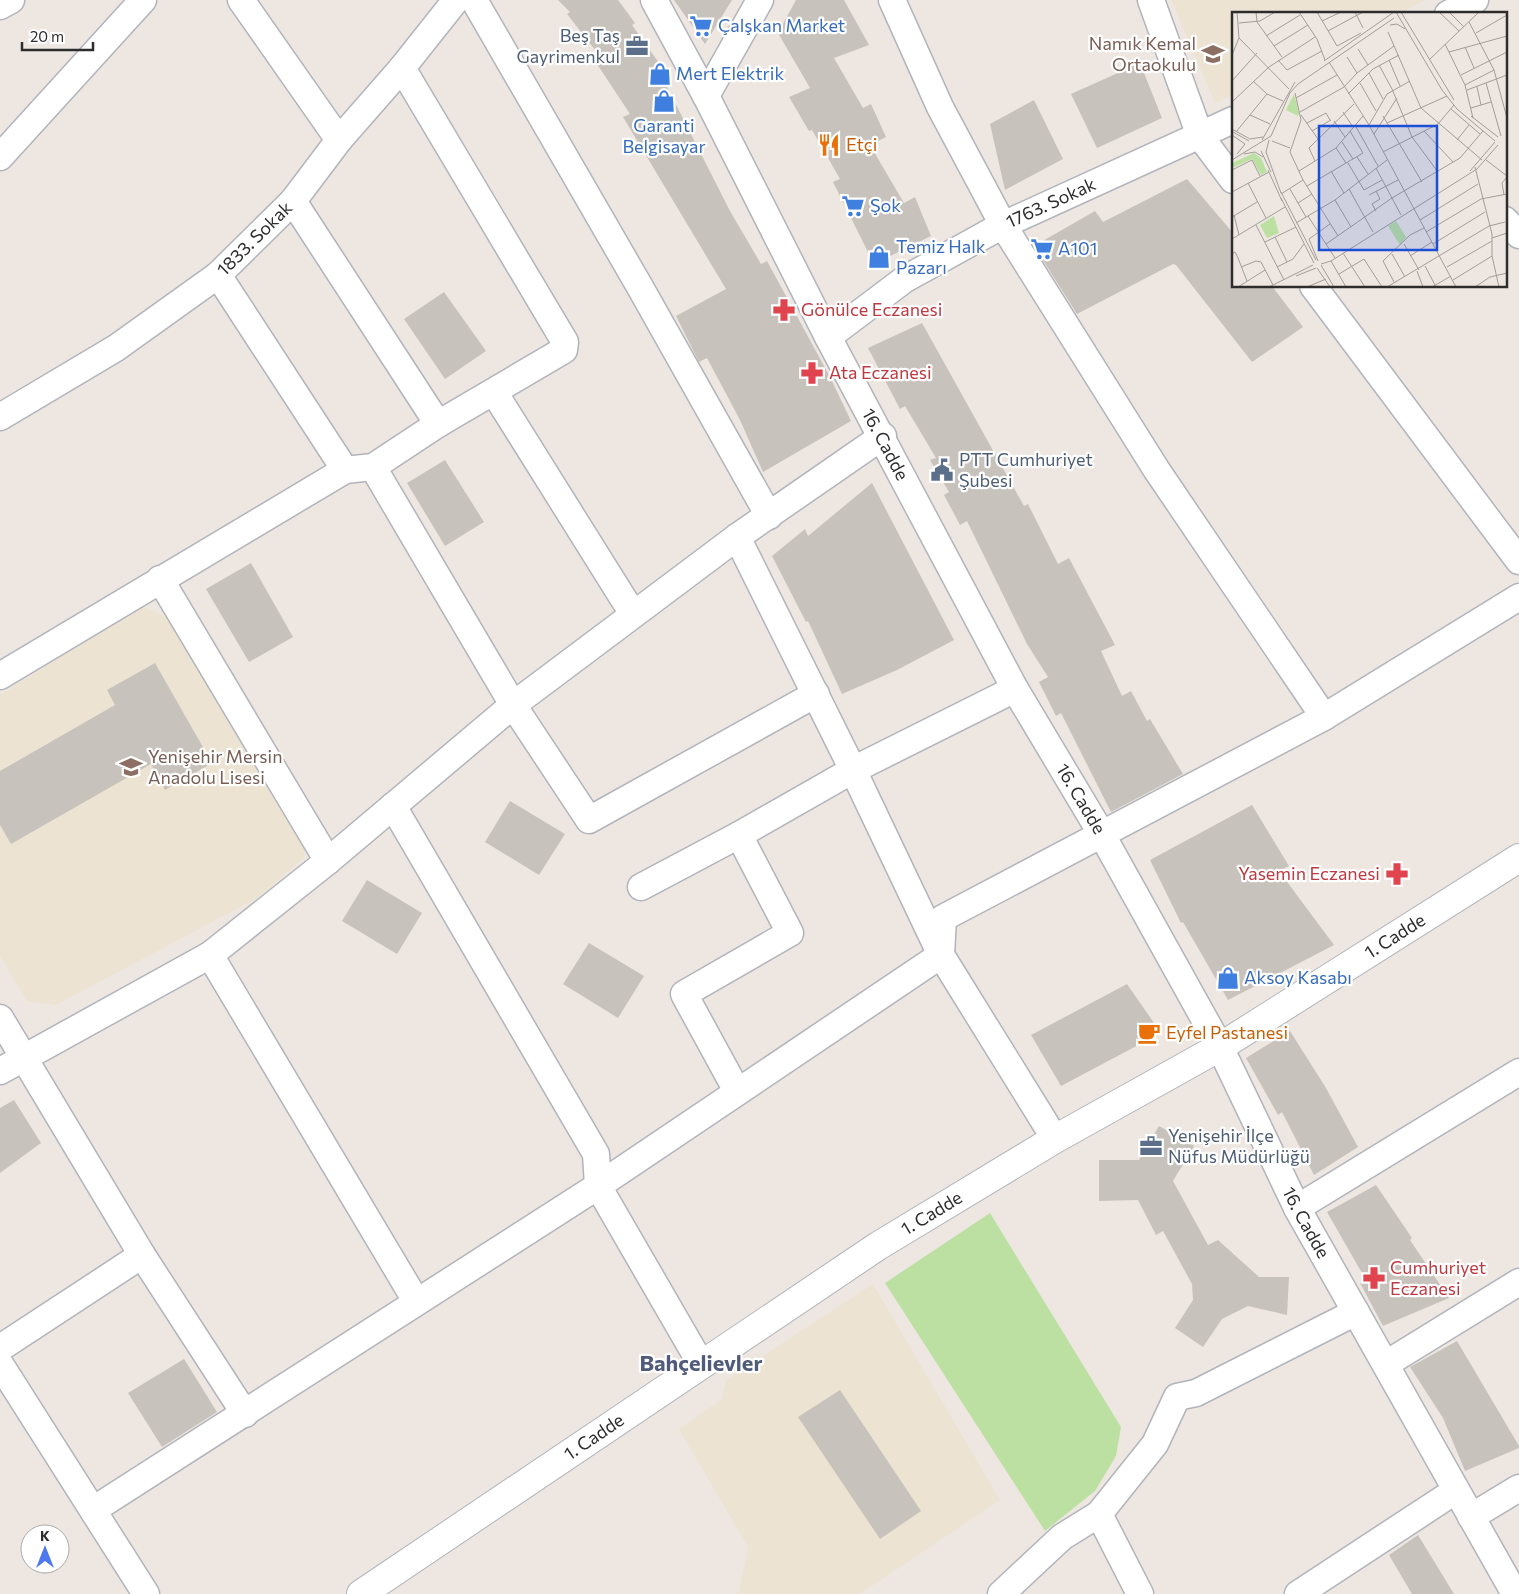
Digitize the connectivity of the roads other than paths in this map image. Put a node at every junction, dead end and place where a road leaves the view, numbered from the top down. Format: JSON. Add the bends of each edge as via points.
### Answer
{"nodes":[{"id":1,"x":11,"y":0,"type":"edge"},
{"id":2,"x":144,"y":0,"type":"edge"},
{"id":3,"x":241,"y":0,"type":"edge"},
{"id":4,"x":474,"y":0,"type":"edge"},
{"id":5,"x":654,"y":0,"type":"edge"},
{"id":6,"x":760,"y":0,"type":"edge"},
{"id":7,"x":892,"y":0,"type":"edge"},
{"id":8,"x":1151,"y":0,"type":"edge"},
{"id":9,"x":1475,"y":0,"type":"edge"},
{"id":10,"x":447,"y":4,"type":"edge"},
{"id":11,"x":0,"y":6,"type":"edge"},
{"id":12,"x":1452,"y":12,"type":"edge"},
{"id":13,"x":402,"y":68,"type":"junction"},
{"id":14,"x":706,"y":96,"type":"junction"},
{"id":15,"x":1232,"y":120,"type":"edge"},
{"id":16,"x":1200,"y":136,"type":"junction"},
{"id":17,"x":338,"y":140,"type":"junction"},
{"id":18,"x":0,"y":157,"type":"edge"},
{"id":19,"x":1232,"y":179,"type":"edge"},
{"id":20,"x":293,"y":201,"type":"junction"},
{"id":21,"x":1506,"y":221,"type":"edge"},
{"id":22,"x":1003,"y":224,"type":"junction"},
{"id":23,"x":1519,"y":235,"type":"edge"},
{"id":24,"x":218,"y":275,"type":"junction"},
{"id":25,"x":1314,"y":288,"type":"edge"},
{"id":26,"x":828,"y":337,"type":"junction"},
{"id":27,"x":494,"y":392,"type":"junction"},
{"id":28,"x":0,"y":417,"type":"edge"},
{"id":29,"x":438,"y":424,"type":"junction"},
{"id":30,"x":883,"y":436,"type":"junction"},
{"id":31,"x":373,"y":467,"type":"junction"},
{"id":32,"x":345,"y":470,"type":"junction"},
{"id":33,"x":768,"y":516,"type":"junction"},
{"id":34,"x":737,"y":537,"type":"junction"},
{"id":35,"x":1519,"y":561,"type":"edge"},
{"id":36,"x":160,"y":579,"type":"junction"},
{"id":37,"x":1519,"y":597,"type":"edge"},
{"id":38,"x":633,"y":614,"type":"junction"},
{"id":39,"x":0,"y":676,"type":"edge"},
{"id":40,"x":1015,"y":689,"type":"junction"},
{"id":41,"x":816,"y":694,"type":"junction"},
{"id":42,"x":513,"y":705,"type":"junction"},
{"id":43,"x":1324,"y":717,"type":"junction"},
{"id":44,"x":853,"y":770,"type":"junction"},
{"id":45,"x":393,"y":806,"type":"junction"},
{"id":46,"x":1101,"y":833,"type":"junction"},
{"id":47,"x":739,"y":835,"type":"junction"},
{"id":48,"x":1519,"y":858,"type":"edge"},
{"id":49,"x":328,"y":861,"type":"junction"},
{"id":50,"x":641,"y":887,"type":"dead end"},
{"id":51,"x":210,"y":954,"type":"junction"},
{"id":52,"x":941,"y":954,"type":"junction"},
{"id":53,"x":0,"y":1018,"type":"edge"},
{"id":54,"x":1220,"y":1048,"type":"junction"},
{"id":55,"x":24,"y":1056,"type":"junction"},
{"id":56,"x":0,"y":1071,"type":"edge"},
{"id":57,"x":1519,"y":1072,"type":"edge"},
{"id":58,"x":737,"y":1091,"type":"junction"},
{"id":59,"x":1055,"y":1139,"type":"junction"},
{"id":60,"x":598,"y":1186,"type":"junction"},
{"id":61,"x":1297,"y":1208,"type":"junction"},
{"id":62,"x":142,"y":1255,"type":"junction"},
{"id":63,"x":1519,"y":1282,"type":"edge"},
{"id":64,"x":416,"y":1301,"type":"junction"},
{"id":65,"x":1356,"y":1312,"type":"junction"},
{"id":66,"x":0,"y":1348,"type":"edge"},
{"id":67,"x":0,"y":1364,"type":"edge"},
{"id":68,"x":701,"y":1364,"type":"junction"},
{"id":69,"x":1386,"y":1364,"type":"junction"},
{"id":70,"x":244,"y":1414,"type":"junction"},
{"id":71,"x":1519,"y":1488,"type":"edge"},
{"id":72,"x":1455,"y":1491,"type":"junction"},
{"id":73,"x":93,"y":1510,"type":"junction"},
{"id":74,"x":1099,"y":1514,"type":"junction"},
{"id":75,"x":1471,"y":1517,"type":"junction"},
{"id":76,"x":146,"y":1594,"type":"edge"},
{"id":77,"x":361,"y":1594,"type":"edge"},
{"id":78,"x":1001,"y":1594,"type":"edge"},
{"id":79,"x":1140,"y":1594,"type":"edge"},
{"id":80,"x":1298,"y":1594,"type":"edge"},
{"id":81,"x":1515,"y":1594,"type":"edge"}],
"edges":[{"from":1,"to":11,"type":"street"},
{"from":2,"to":18,"type":"street"},
{"from":3,"to":17,"type":"street"},
{"from":4,"to":33,"type":"street"},
{"from":5,"to":14,"type":"street","name":"16. Cadde"},
{"from":6,"to":14,"type":"street"},
{"from":7,"to":22,"type":"street","via":[[940,107]]},
{"from":8,"to":16,"type":"street"},
{"from":9,"to":12,"type":"street"},
{"from":10,"to":13,"type":"street","name":"1833. Sokak"},
{"from":13,"to":17,"type":"street","name":"1833. Sokak"},
{"from":13,"to":27,"type":"street","via":[[565,342],[564,350]]},
{"from":14,"to":26,"type":"street","name":"16. Cadde"},
{"from":15,"to":16,"type":"street","name":"1763. Sokak"},
{"from":16,"to":19,"type":"street"},
{"from":16,"to":22,"type":"street","name":"1763. Sokak"},
{"from":17,"to":20,"type":"street","name":"1833. Sokak"},
{"from":20,"to":24,"type":"street","name":"1833. Sokak"},
{"from":20,"to":29,"type":"street"},
{"from":21,"to":23,"type":"street"},
{"from":22,"to":26,"type":"street","name":"1763. Sokak","via":[[905,280]]},
{"from":22,"to":43,"type":"street","via":[[1156,469]]},
{"from":24,"to":28,"type":"street","name":"1833. Sokak","via":[[116,348]]},
{"from":24,"to":32,"type":"street"},
{"from":25,"to":35,"type":"street"},
{"from":26,"to":30,"type":"street","name":"16. Cadde"},
{"from":27,"to":29,"type":"street"},
{"from":27,"to":38,"type":"street"},
{"from":29,"to":31,"type":"street"},
{"from":30,"to":33,"type":"street"},
{"from":30,"to":40,"type":"street","name":"16. Cadde"},
{"from":31,"to":32,"type":"street"},
{"from":31,"to":42,"type":"street"},
{"from":32,"to":36,"type":"street"},
{"from":33,"to":34,"type":"street"},
{"from":34,"to":38,"type":"street"},
{"from":34,"to":41,"type":"street"},
{"from":36,"to":39,"type":"street"},
{"from":36,"to":49,"type":"street"},
{"from":37,"to":43,"type":"street"},
{"from":38,"to":42,"type":"street"},
{"from":40,"to":44,"type":"street"},
{"from":40,"to":46,"type":"street","name":"16. Cadde"},
{"from":41,"to":42,"type":"street","via":[[589,820]]},
{"from":41,"to":44,"type":"street"},
{"from":42,"to":45,"type":"street"},
{"from":43,"to":46,"type":"street"},
{"from":44,"to":47,"type":"street"},
{"from":44,"to":52,"type":"street"},
{"from":45,"to":49,"type":"street"},
{"from":45,"to":60,"type":"street","via":[[596,1154]]},
{"from":46,"to":52,"type":"street","via":[[943,918]]},
{"from":46,"to":54,"type":"street","name":"16. Cadde"},
{"from":47,"to":50,"type":"street"},
{"from":47,"to":58,"type":"street","via":[[790,932],[684,994]]},
{"from":48,"to":54,"type":"street","name":"1. Cadde"},
{"from":49,"to":51,"type":"street"},
{"from":51,"to":55,"type":"street"},
{"from":51,"to":64,"type":"street"},
{"from":52,"to":58,"type":"street"},
{"from":52,"to":59,"type":"street"},
{"from":53,"to":55,"type":"street"},
{"from":54,"to":59,"type":"street","name":"1. Cadde"},
{"from":54,"to":61,"type":"street","name":"16. Cadde"},
{"from":55,"to":56,"type":"street"},
{"from":55,"to":62,"type":"street"},
{"from":57,"to":61,"type":"street"},
{"from":58,"to":60,"type":"street"},
{"from":59,"to":68,"type":"street","name":"1. Cadde","via":[[878,1246]]},
{"from":60,"to":64,"type":"street"},
{"from":60,"to":68,"type":"street"},
{"from":61,"to":65,"type":"street","name":"16. Cadde"},
{"from":62,"to":66,"type":"street"},
{"from":62,"to":70,"type":"street"},
{"from":63,"to":69,"type":"street"},
{"from":64,"to":70,"type":"street"},
{"from":65,"to":69,"type":"street","name":"16. Cadde"},
{"from":65,"to":74,"type":"street","via":[[1196,1393],[1177,1397],[1155,1444]]},
{"from":67,"to":73,"type":"street"},
{"from":68,"to":77,"type":"street","name":"1. Cadde"},
{"from":69,"to":72,"type":"street","name":"16. Cadde"},
{"from":70,"to":73,"type":"street"},
{"from":71,"to":75,"type":"street"},
{"from":72,"to":75,"type":"street","name":"16. Cadde"},
{"from":72,"to":80,"type":"street"},
{"from":73,"to":76,"type":"street"},
{"from":74,"to":78,"type":"street","via":[[1062,1537]]},
{"from":74,"to":79,"type":"street"},
{"from":75,"to":81,"type":"street","name":"16. Cadde"}]}
